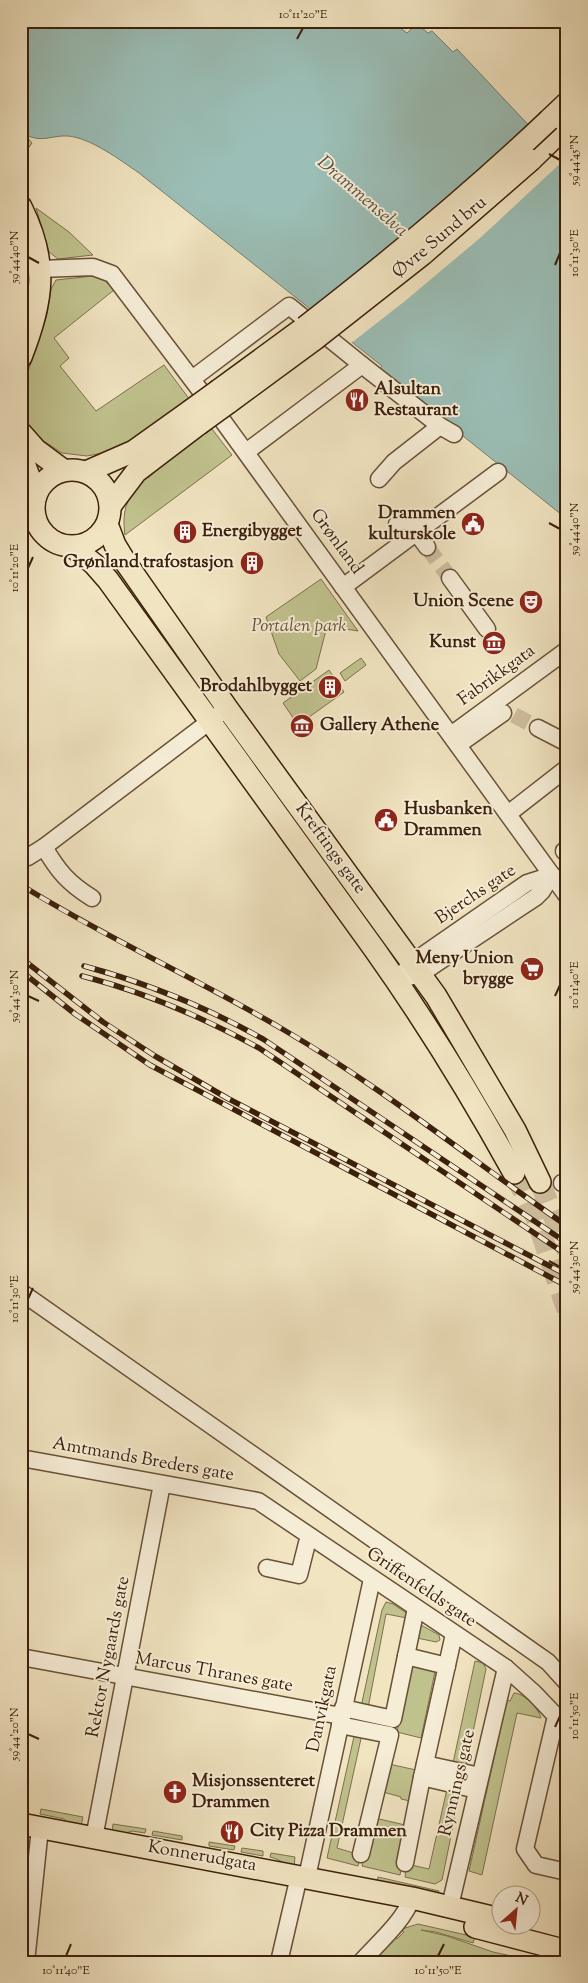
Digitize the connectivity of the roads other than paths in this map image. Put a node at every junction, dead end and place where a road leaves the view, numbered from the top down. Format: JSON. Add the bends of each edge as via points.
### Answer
{"nodes":[{"id":1,"x":567,"y":103,"type":"edge"},
{"id":2,"x":559,"y":125,"type":"edge"},
{"id":3,"x":21,"y":207,"type":"edge"},
{"id":4,"x":40,"y":269,"type":"junction"},
{"id":5,"x":21,"y":357,"type":"edge"},
{"id":6,"x":362,"y":366,"type":"junction"},
{"id":7,"x":188,"y":373,"type":"junction"},
{"id":8,"x":195,"y":417,"type":"junction"},
{"id":9,"x":21,"y":434,"type":"edge"},
{"id":10,"x":246,"y":452,"type":"junction"},
{"id":11,"x":21,"y":455,"type":"edge"},
{"id":12,"x":63,"y":470,"type":"junction"},
{"id":13,"x":86,"y":472,"type":"junction"},
{"id":14,"x":498,"y":472,"type":"dead end"},
{"id":15,"x":379,"y":479,"type":"dead end"},
{"id":16,"x":36,"y":495,"type":"junction"},
{"id":17,"x":109,"y":514,"type":"junction"},
{"id":18,"x":396,"y":524,"type":"dead end"},
{"id":19,"x":416,"y":532,"type":"junction"},
{"id":20,"x":74,"y":548,"type":"junction"},
{"id":21,"x":427,"y":548,"type":"tunnel mouth"},
{"id":22,"x":450,"y":578,"type":"tunnel mouth"},
{"id":23,"x":343,"y":586,"type":"junction"},
{"id":24,"x":487,"y":629,"type":"dead end"},
{"id":25,"x":567,"y":650,"type":"edge"},
{"id":26,"x":227,"y":708,"type":"junction"},
{"id":27,"x":210,"y":721,"type":"junction"},
{"id":28,"x":538,"y":728,"type":"tunnel mouth"},
{"id":29,"x":454,"y":740,"type":"junction"},
{"id":30,"x":567,"y":743,"type":"edge"},
{"id":31,"x":566,"y":770,"type":"edge"},
{"id":32,"x":508,"y":814,"type":"junction"},
{"id":33,"x":44,"y":847,"type":"junction"},
{"id":34,"x":567,"y":849,"type":"edge"},
{"id":35,"x":21,"y":852,"type":"edge"},
{"id":36,"x":567,"y":854,"type":"edge"},
{"id":37,"x":552,"y":875,"type":"junction"},
{"id":38,"x":567,"y":896,"type":"edge"},
{"id":39,"x":92,"y":898,"type":"dead end"},
{"id":40,"x":416,"y":968,"type":"junction"},
{"id":41,"x":397,"y":980,"type":"junction"},
{"id":42,"x":514,"y":1174,"type":"tunnel mouth"},
{"id":43,"x":540,"y":1182,"type":"tunnel mouth"},
{"id":44,"x":21,"y":1292,"type":"edge"},
{"id":45,"x":21,"y":1458,"type":"edge"},
{"id":46,"x":162,"y":1484,"type":"junction"},
{"id":47,"x":258,"y":1502,"type":"joint"},
{"id":48,"x":310,"y":1537,"type":"junction"},
{"id":49,"x":267,"y":1568,"type":"dead end"},
{"id":50,"x":372,"y":1579,"type":"junction"},
{"id":51,"x":416,"y":1608,"type":"junction"},
{"id":52,"x":454,"y":1634,"type":"junction"},
{"id":53,"x":406,"y":1656,"type":"junction"},
{"id":54,"x":21,"y":1658,"type":"edge"},
{"id":55,"x":447,"y":1666,"type":"junction"},
{"id":56,"x":506,"y":1668,"type":"junction"},
{"id":57,"x":126,"y":1677,"type":"junction"},
{"id":58,"x":567,"y":1683,"type":"edge"},
{"id":59,"x":341,"y":1716,"type":"junction"},
{"id":60,"x":393,"y":1719,"type":"junction"},
{"id":61,"x":390,"y":1735,"type":"junction"},
{"id":62,"x":424,"y":1771,"type":"junction"},
{"id":63,"x":478,"y":1783,"type":"junction"},
{"id":64,"x":31,"y":1826,"type":"edge"},
{"id":65,"x":94,"y":1838,"type":"junction"},
{"id":66,"x":361,"y":1854,"type":"dead end"},
{"id":67,"x":405,"y":1863,"type":"dead end"},
{"id":68,"x":567,"y":1872,"type":"edge"},
{"id":69,"x":303,"y":1876,"type":"junction"},
{"id":70,"x":410,"y":1902,"type":"junction"},
{"id":71,"x":450,"y":1906,"type":"junction"},
{"id":72,"x":490,"y":1916,"type":"edge"},
{"id":73,"x":540,"y":1930,"type":"edge"},
{"id":74,"x":567,"y":1936,"type":"edge"},
{"id":75,"x":567,"y":1951,"type":"edge"},
{"id":76,"x":26,"y":1962,"type":"edge"},
{"id":77,"x":279,"y":1962,"type":"edge"},
{"id":78,"x":361,"y":1962,"type":"edge"}],
"edges":[{"from":1,"to":2,"type":"main road","name":"Øvre Sund bru"},
{"from":2,"to":8,"type":"main road","name":"Øvre Sund bru","bridge":true,"via":[[423,254]]},
{"from":3,"to":4,"type":"main road","via":[[33,235]]},
{"from":4,"to":5,"type":"main road","via":[[39,304]]},
{"from":4,"to":7,"type":"street","name":"Grønland","via":[[93,267],[112,274]]},
{"from":6,"to":7,"type":"street","via":[[289,306]]},
{"from":6,"to":10,"type":"street"},
{"from":6,"to":15,"type":"street","via":[[447,430],[394,462]]},
{"from":7,"to":10,"type":"street","name":"Grønland"},
{"from":8,"to":13,"type":"main road","via":[[134,451]]},
{"from":8,"to":17,"type":"main road","via":[[136,472]]},
{"from":9,"to":12,"type":"main road"},
{"from":10,"to":23,"type":"street","name":"Grønland"},
{"from":11,"to":16,"type":"main road"},
{"from":12,"to":13,"type":"main road"},
{"from":12,"to":16,"type":"main road","via":[[44,482]]},
{"from":13,"to":17,"type":"main road","via":[[102,486]]},
{"from":14,"to":19,"type":"street"},
{"from":16,"to":20,"type":"main road","via":[[35,514],[42,531],[51,540]]},
{"from":17,"to":20,"type":"main road","via":[[101,534],[93,541]]},
{"from":17,"to":26,"type":"main road","name":"Kreftings gate","via":[[115,545]]},
{"from":18,"to":19,"type":"street","via":[[410,521]]},
{"from":19,"to":21,"type":"street"},
{"from":19,"to":23,"type":"street"},
{"from":20,"to":27,"type":"main road","name":"Kreftings gate","via":[[108,580]]},
{"from":22,"to":24,"type":"street"},
{"from":23,"to":29,"type":"street","name":"Grønland"},
{"from":25,"to":29,"type":"street","name":"Fabrikkgata","via":[[504,711]]},
{"from":26,"to":27,"type":"street"},
{"from":26,"to":40,"type":"main road","name":"Kreftings gate"},
{"from":27,"to":33,"type":"street"},
{"from":27,"to":41,"type":"main road","name":"Kreftings gate"},
{"from":28,"to":30,"type":"street"},
{"from":29,"to":32,"type":"street","name":"Grønland"},
{"from":31,"to":32,"type":"street"},
{"from":32,"to":37,"type":"street","name":"Grønland"},
{"from":33,"to":35,"type":"street","via":[[28,857]]},
{"from":33,"to":39,"type":"street","via":[[62,876]]},
{"from":34,"to":36,"type":"street","via":[[564,851]]},
{"from":37,"to":38,"type":"street","name":"Grønland"},
{"from":37,"to":40,"type":"street","name":"Bjerchs gate","via":[[536,897]]},
{"from":40,"to":41,"type":"street","name":"Bjerchs gate"},
{"from":40,"to":43,"type":"main road","name":"Kreftings gate","via":[[475,1059]]},
{"from":41,"to":42,"type":"main road","name":"Kreftings gate","via":[[462,1082]]},
{"from":44,"to":58,"type":"street","via":[[548,1662]]},
{"from":45,"to":46,"type":"street","name":"Amtmands Breders gate"},
{"from":46,"to":47,"type":"street","name":"Amtmands Breders gate"},
{"from":46,"to":57,"type":"street","name":"Rektor Nygaards gate"},
{"from":47,"to":48,"type":"street","name":"Griffenfelds gate"},
{"from":48,"to":49,"type":"street","via":[[299,1575]]},
{"from":48,"to":50,"type":"street","name":"Griffenfelds gate"},
{"from":50,"to":51,"type":"street","name":"Griffenfelds gate"},
{"from":50,"to":59,"type":"street","name":"Danvikgata"},
{"from":51,"to":52,"type":"street","name":"Griffenfelds gate"},
{"from":51,"to":53,"type":"street"},
{"from":52,"to":55,"type":"street"},
{"from":52,"to":56,"type":"street","name":"Griffenfelds gate"},
{"from":53,"to":55,"type":"street"},
{"from":53,"to":60,"type":"street"},
{"from":54,"to":57,"type":"street","name":"Marcus Thranes gate"},
{"from":55,"to":62,"type":"street"},
{"from":56,"to":63,"type":"street","name":"Rynnings gate"},
{"from":56,"to":68,"type":"street","name":"Griffenfelds gate","via":[[556,1716],[525,1849],[536,1864]]},
{"from":57,"to":59,"type":"street","name":"Marcus Thranes gate"},
{"from":57,"to":65,"type":"street","name":"Rektor Nygaards gate"},
{"from":59,"to":60,"type":"street"},
{"from":59,"to":61,"type":"street"},
{"from":59,"to":69,"type":"street","name":"Danvikgata"},
{"from":60,"to":61,"type":"street"},
{"from":61,"to":66,"type":"street"},
{"from":62,"to":63,"type":"street"},
{"from":62,"to":67,"type":"street"},
{"from":63,"to":71,"type":"street","name":"Rynnings gate"},
{"from":64,"to":65,"type":"main road","name":"Konnerudgata"},
{"from":64,"to":76,"type":"street"},
{"from":65,"to":69,"type":"main road","name":"Konnerudgata"},
{"from":69,"to":70,"type":"main road","name":"Konnerudgata"},
{"from":69,"to":77,"type":"street","name":"Danvikgata"},
{"from":70,"to":71,"type":"main road","name":"Konnerudgata"},
{"from":70,"to":75,"type":"main road","name":"Konnerudgata","via":[[449,1921]]},
{"from":70,"to":78,"type":"street"},
{"from":71,"to":72,"type":"main road","name":"Konnerudgata"},
{"from":73,"to":74,"type":"main road"}]}
